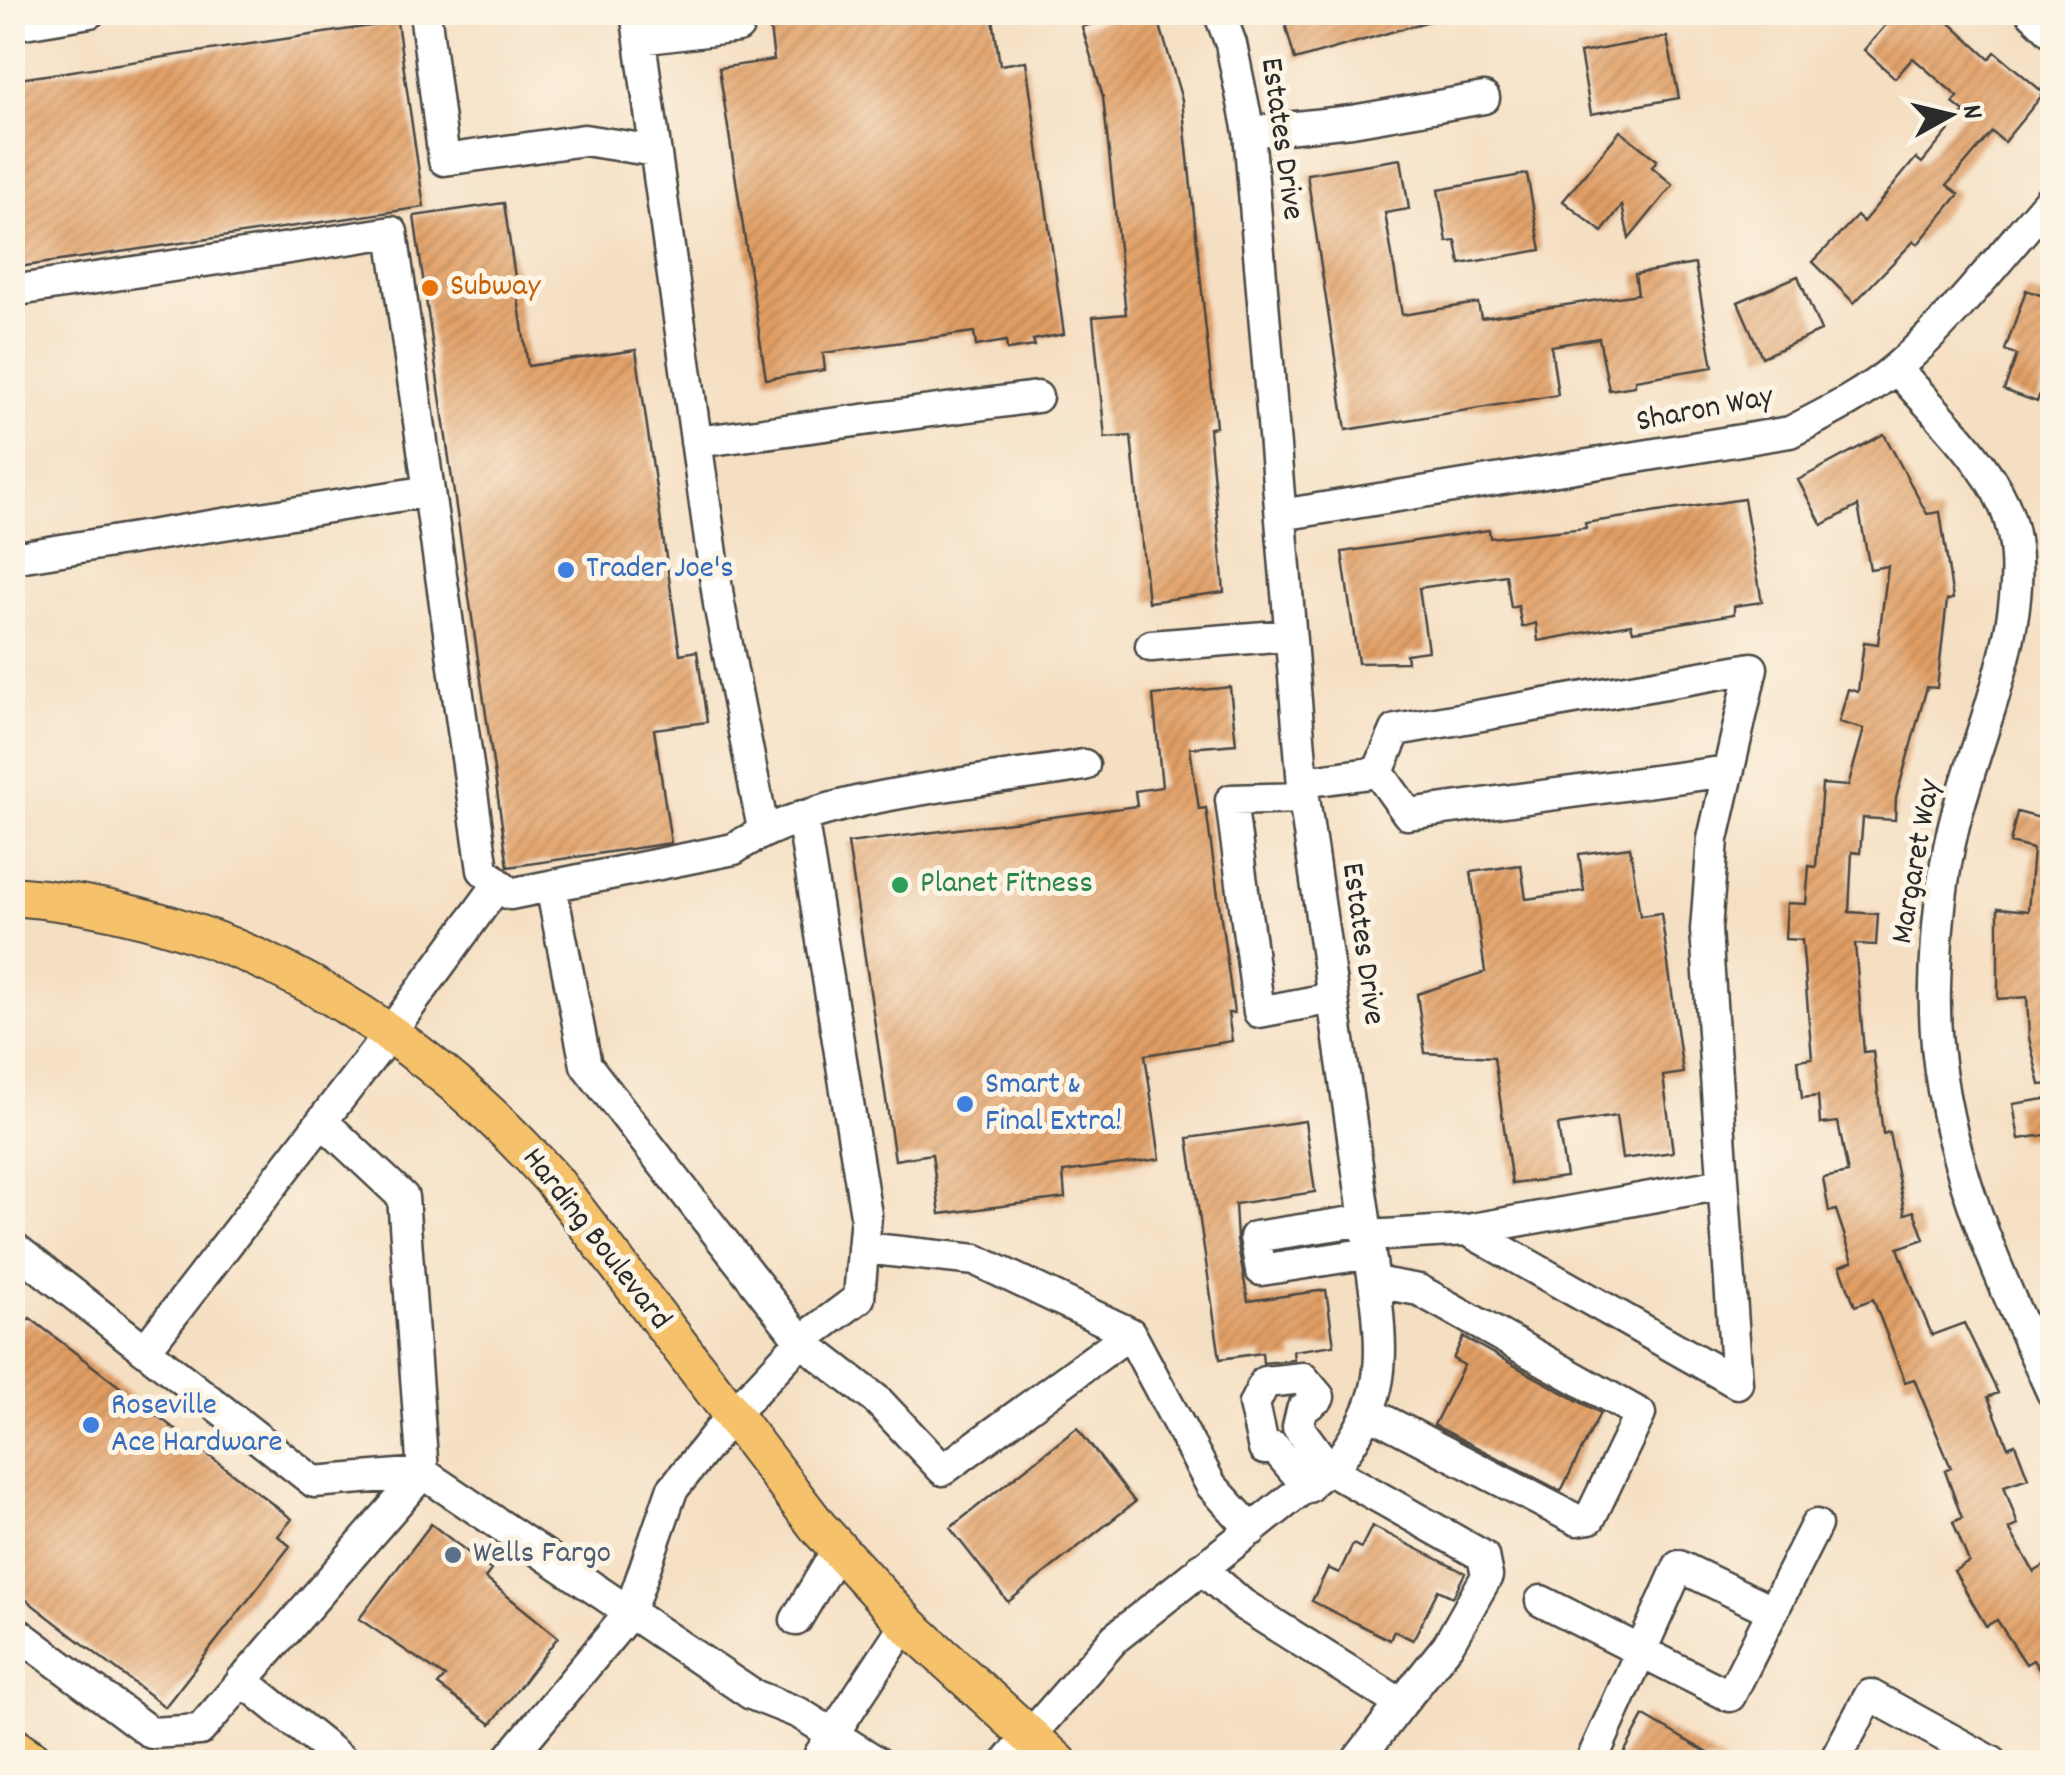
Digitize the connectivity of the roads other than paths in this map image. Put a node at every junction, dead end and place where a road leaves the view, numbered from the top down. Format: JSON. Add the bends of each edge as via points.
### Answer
{"nodes":[{"id":1,"x":90,"y":12,"type":"edge"},
{"id":2,"x":425,"y":12,"type":"edge"},
{"id":3,"x":738,"y":12,"type":"edge"},
{"id":4,"x":1219,"y":12,"type":"edge"},
{"id":5,"x":2031,"y":12,"type":"edge"},
{"id":6,"x":12,"y":25,"type":"edge"},
{"id":7,"x":638,"y":26,"type":"edge"},
{"id":8,"x":2052,"y":32,"type":"edge"},
{"id":9,"x":1484,"y":98,"type":"dead end"},
{"id":10,"x":1249,"y":132,"type":"junction"},
{"id":11,"x":655,"y":151,"type":"junction"},
{"id":12,"x":2052,"y":197,"type":"edge"},
{"id":13,"x":12,"y":290,"type":"edge"},
{"id":14,"x":1896,"y":368,"type":"junction"},
{"id":15,"x":1037,"y":397,"type":"dead end"},
{"id":16,"x":696,"y":442,"type":"junction"},
{"id":17,"x":428,"y":492,"type":"junction"},
{"id":18,"x":1281,"y":515,"type":"junction"},
{"id":19,"x":12,"y":558,"type":"edge"},
{"id":20,"x":1290,"y":634,"type":"junction"},
{"id":21,"x":1151,"y":646,"type":"dead end"},
{"id":22,"x":1084,"y":765,"type":"dead end"},
{"id":23,"x":1728,"y":771,"type":"junction"},
{"id":24,"x":1378,"y":772,"type":"junction"},
{"id":25,"x":1303,"y":790,"type":"junction"},
{"id":26,"x":802,"y":816,"type":"junction"},
{"id":27,"x":763,"y":829,"type":"junction"},
{"id":28,"x":497,"y":886,"type":"junction"},
{"id":29,"x":551,"y":886,"type":"junction"},
{"id":30,"x":12,"y":896,"type":"edge"},
{"id":31,"x":1333,"y":998,"type":"junction"},
{"id":32,"x":390,"y":1033,"type":"junction"},
{"id":33,"x":322,"y":1121,"type":"junction"},
{"id":34,"x":1723,"y":1184,"type":"junction"},
{"id":35,"x":1467,"y":1230,"type":"junction"},
{"id":36,"x":12,"y":1246,"type":"edge"},
{"id":37,"x":863,"y":1248,"type":"junction"},
{"id":38,"x":1369,"y":1248,"type":"junction"},
{"id":39,"x":1130,"y":1333,"type":"junction"},
{"id":40,"x":801,"y":1341,"type":"junction"},
{"id":41,"x":146,"y":1349,"type":"junction"},
{"id":42,"x":2052,"y":1392,"type":"edge"},
{"id":43,"x":1370,"y":1413,"type":"junction"},
{"id":44,"x":731,"y":1416,"type":"junction"},
{"id":45,"x":423,"y":1473,"type":"junction"},
{"id":46,"x":1319,"y":1478,"type":"junction"},
{"id":47,"x":1816,"y":1525,"type":"dead end"},
{"id":48,"x":1252,"y":1530,"type":"junction"},
{"id":49,"x":838,"y":1548,"type":"junction"},
{"id":50,"x":1201,"y":1568,"type":"junction"},
{"id":51,"x":1541,"y":1601,"type":"dead end"},
{"id":52,"x":1773,"y":1611,"type":"junction"},
{"id":53,"x":629,"y":1614,"type":"junction"},
{"id":54,"x":796,"y":1620,"type":"dead end"},
{"id":55,"x":906,"y":1623,"type":"junction"},
{"id":56,"x":12,"y":1629,"type":"edge"},
{"id":57,"x":1642,"y":1653,"type":"junction"},
{"id":58,"x":242,"y":1680,"type":"junction"},
{"id":59,"x":1401,"y":1704,"type":"junction"},
{"id":60,"x":825,"y":1744,"type":"junction"},
{"id":61,"x":12,"y":1749,"type":"edge"},
{"id":62,"x":1018,"y":1749,"type":"edge"},
{"id":63,"x":32,"y":1762,"type":"edge"},
{"id":64,"x":344,"y":1762,"type":"edge"},
{"id":65,"x":506,"y":1762,"type":"edge"},
{"id":66,"x":877,"y":1762,"type":"edge"},
{"id":67,"x":1058,"y":1762,"type":"edge"},
{"id":68,"x":1356,"y":1762,"type":"edge"},
{"id":69,"x":1591,"y":1762,"type":"edge"},
{"id":70,"x":1836,"y":1762,"type":"edge"},
{"id":71,"x":1992,"y":1762,"type":"edge"}],
"edges":[{"from":1,"to":6,"type":"street"},
{"from":2,"to":11,"type":"street","via":[[444,160],[584,140]]},
{"from":3,"to":7,"type":"street","via":[[738,27]]},
{"from":4,"to":10,"type":"street","name":"Estates Drive"},
{"from":5,"to":8,"type":"street"},
{"from":7,"to":11,"type":"street"},
{"from":9,"to":10,"type":"street"},
{"from":10,"to":18,"type":"street","name":"Estates Drive"},
{"from":11,"to":16,"type":"street"},
{"from":12,"to":14,"type":"street","name":"Sharon Way"},
{"from":13,"to":17,"type":"street","via":[[392,232]]},
{"from":14,"to":18,"type":"street","name":"Sharon Way","via":[[1833,410],[1752,442]]},
{"from":14,"to":42,"type":"street","name":"Margaret Way","via":[[1982,469],[2005,506],[2012,544],[2005,662],[1952,832],[1934,990],[1938,1056],[1970,1200]]},
{"from":15,"to":16,"type":"street"},
{"from":16,"to":27,"type":"street"},
{"from":17,"to":19,"type":"street"},
{"from":17,"to":28,"type":"street","via":[[483,870]]},
{"from":18,"to":20,"type":"street","name":"Estates Drive"},
{"from":20,"to":21,"type":"street"},
{"from":20,"to":25,"type":"street","name":"Estates Drive"},
{"from":22,"to":26,"type":"street"},
{"from":23,"to":24,"type":"street","via":[[1408,814]]},
{"from":23,"to":24,"type":"street","via":[[1752,668],[1396,730]]},
{"from":23,"to":34,"type":"street","via":[[1713,839],[1706,930]]},
{"from":24,"to":25,"type":"street"},
{"from":25,"to":31,"type":"street","name":"Estates Drive"},
{"from":25,"to":31,"type":"street","via":[[1231,800],[1259,1012]]},
{"from":26,"to":27,"type":"street"},
{"from":26,"to":37,"type":"street","via":[[866,1215]]},
{"from":27,"to":29,"type":"street","via":[[734,849]]},
{"from":28,"to":29,"type":"street","via":[[510,894]]},
{"from":28,"to":32,"type":"street"},
{"from":29,"to":40,"type":"street","via":[[586,1065]]},
{"from":30,"to":32,"type":"main road","name":"Harding Boulevard","via":[[158,920],[280,967]]},
{"from":31,"to":38,"type":"street","name":"Estates Drive"},
{"from":32,"to":33,"type":"street"},
{"from":32,"to":44,"type":"main road","name":"Harding Boulevard","via":[[446,1072],[553,1180]]},
{"from":33,"to":41,"type":"street"},
{"from":33,"to":45,"type":"street","via":[[403,1197]]},
{"from":34,"to":35,"type":"street"},
{"from":34,"to":35,"type":"street","via":[[1737,1383]]},
{"from":35,"to":38,"type":"street"},
{"from":36,"to":41,"type":"street"},
{"from":37,"to":39,"type":"street","via":[[976,1260]]},
{"from":37,"to":40,"type":"street","via":[[858,1298]]},
{"from":38,"to":43,"type":"street","name":"Estates Drive","via":[[1382,1356]]},
{"from":38,"to":43,"type":"street","via":[[1419,1290],[1640,1414],[1590,1518],[1577,1520]]},
{"from":39,"to":40,"type":"street","via":[[943,1470],[878,1401]]},
{"from":39,"to":48,"type":"street","via":[[1212,1486]]},
{"from":40,"to":44,"type":"street"},
{"from":41,"to":45,"type":"street","via":[[314,1482]]},
{"from":43,"to":46,"type":"street","name":"Estates Drive"},
{"from":44,"to":49,"type":"main road","name":"Harding Boulevard"},
{"from":44,"to":53,"type":"street","via":[[672,1490]]},
{"from":45,"to":53,"type":"street"},
{"from":45,"to":58,"type":"street"},
{"from":46,"to":48,"type":"street","name":"Estates Drive"},
{"from":46,"to":59,"type":"street","via":[[1483,1556],[1487,1576],[1448,1644]]},
{"from":47,"to":52,"type":"street"},
{"from":48,"to":50,"type":"street","name":"Estates Drive"},
{"from":49,"to":54,"type":"street"},
{"from":49,"to":55,"type":"main road","name":"Harding Boulevard"},
{"from":50,"to":59,"type":"street","via":[[1242,1604]]},
{"from":50,"to":62,"type":"street","name":"Estates Drive","via":[[1115,1638]]},
{"from":51,"to":57,"type":"street"},
{"from":52,"to":57,"type":"street","via":[[1730,1696]]},
{"from":52,"to":57,"type":"street","via":[[1679,1566]]},
{"from":53,"to":60,"type":"street","via":[[751,1694],[800,1713]]},
{"from":53,"to":65,"type":"street"},
{"from":55,"to":60,"type":"street"},
{"from":55,"to":62,"type":"main road","name":"Harding Boulevard"},
{"from":56,"to":58,"type":"street","via":[[150,1733],[200,1730]]},
{"from":57,"to":69,"type":"street"},
{"from":58,"to":64,"type":"street"},
{"from":59,"to":68,"type":"street"},
{"from":60,"to":66,"type":"street"},
{"from":61,"to":63,"type":"highway"},
{"from":62,"to":67,"type":"main road","name":"Harding Boulevard"},
{"from":70,"to":71,"type":"street","via":[[1870,1695]]}]}
